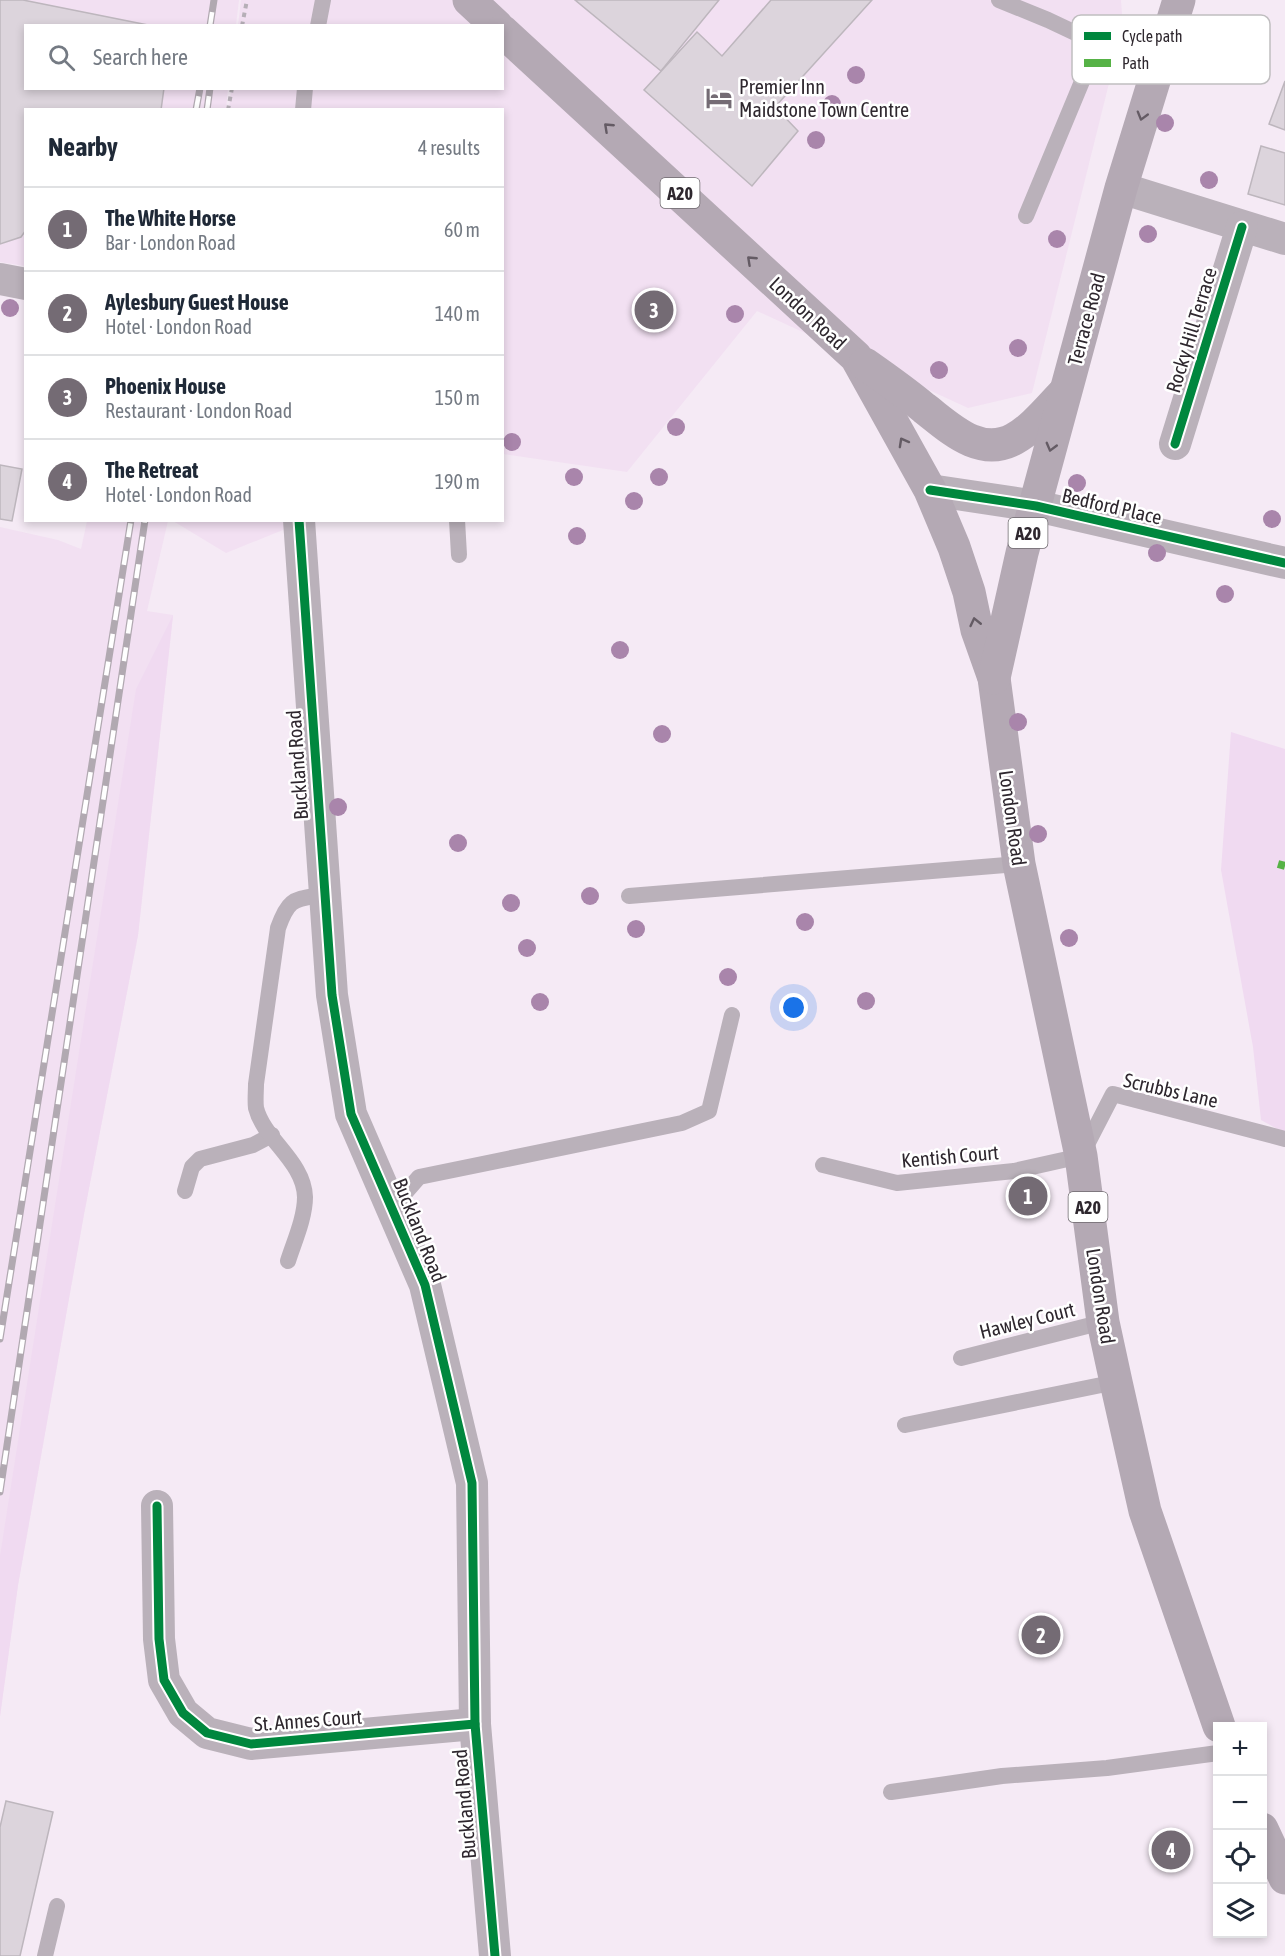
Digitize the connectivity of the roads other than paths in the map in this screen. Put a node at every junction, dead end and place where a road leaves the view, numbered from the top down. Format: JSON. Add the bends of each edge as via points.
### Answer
{"nodes":[{"id":1,"x":323,"y":0,"type":"edge"},
{"id":2,"x":469,"y":0,"type":"edge"},
{"id":3,"x":999,"y":0,"type":"edge"},
{"id":4,"x":1179,"y":0,"type":"edge"},
{"id":5,"x":1174,"y":15,"type":"edge"},
{"id":6,"x":318,"y":24,"type":"edge"},
{"id":7,"x":495,"y":24,"type":"edge"},
{"id":8,"x":1072,"y":31,"type":"edge"},
{"id":9,"x":504,"y":33,"type":"edge"},
{"id":10,"x":1081,"y":84,"type":"edge"},
{"id":11,"x":1151,"y":84,"type":"edge"},
{"id":12,"x":305,"y":90,"type":"edge"},
{"id":13,"x":303,"y":108,"type":"edge"},
{"id":14,"x":1121,"y":188,"type":"junction"},
{"id":15,"x":1026,"y":216,"type":"dead end"},
{"id":16,"x":1242,"y":227,"type":"junction"},
{"id":17,"x":1285,"y":239,"type":"edge"},
{"id":18,"x":0,"y":279,"type":"edge"},
{"id":19,"x":24,"y":284,"type":"edge"},
{"id":20,"x":856,"y":357,"type":"junction"},
{"id":21,"x":1066,"y":390,"type":"junction"},
{"id":22,"x":1175,"y":444,"type":"dead end"},
{"id":23,"x":930,"y":490,"type":"junction"},
{"id":24,"x":1036,"y":506,"type":"junction"},
{"id":25,"x":300,"y":522,"type":"edge"},
{"id":26,"x":457,"y":522,"type":"edge"},
{"id":27,"x":459,"y":555,"type":"dead end"},
{"id":28,"x":1285,"y":563,"type":"edge"},
{"id":29,"x":994,"y":678,"type":"junction"},
{"id":30,"x":1019,"y":864,"type":"junction"},
{"id":31,"x":324,"y":894,"type":"junction"},
{"id":32,"x":629,"y":896,"type":"dead end"},
{"id":33,"x":732,"y":1015,"type":"dead end"},
{"id":34,"x":272,"y":1135,"type":"junction"},
{"id":35,"x":1285,"y":1139,"type":"edge"},
{"id":36,"x":1081,"y":1156,"type":"junction"},
{"id":37,"x":823,"y":1165,"type":"dead end"},
{"id":38,"x":185,"y":1191,"type":"dead end"},
{"id":39,"x":392,"y":1208,"type":"junction"},
{"id":40,"x":288,"y":1261,"type":"dead end"},
{"id":41,"x":1103,"y":1323,"type":"junction"},
{"id":42,"x":961,"y":1358,"type":"dead end"},
{"id":43,"x":1116,"y":1382,"type":"junction"},
{"id":44,"x":905,"y":1425,"type":"dead end"},
{"id":45,"x":157,"y":1506,"type":"dead end"},
{"id":46,"x":1218,"y":1722,"type":"edge"},
{"id":47,"x":475,"y":1724,"type":"junction"},
{"id":48,"x":1213,"y":1754,"type":"edge"},
{"id":49,"x":891,"y":1792,"type":"dead end"},
{"id":50,"x":1263,"y":1830,"type":"edge"},
{"id":51,"x":1285,"y":1878,"type":"edge"},
{"id":52,"x":57,"y":1906,"type":"dead end"},
{"id":53,"x":45,"y":1956,"type":"edge"},
{"id":54,"x":495,"y":1956,"type":"edge"}],
"edges":[{"from":1,"to":6,"type":"lane"},
{"from":2,"to":7,"type":"main road"},
{"from":3,"to":8,"type":"lane"},
{"from":4,"to":5,"type":"main road","name":"Terrace Road","number":"A20"},
{"from":20,"to":9,"type":"main road","name":"London Road","number":"A20","one_way":true},
{"from":10,"to":15,"type":"lane"},
{"from":11,"to":14,"type":"main road","name":"Terrace Road","number":"A20","one_way":true},
{"from":12,"to":13,"type":"lane"},
{"from":14,"to":16,"type":"street"},
{"from":14,"to":21,"type":"main road","name":"Terrace Road","number":"A20"},
{"from":16,"to":17,"type":"street"},
{"from":16,"to":22,"type":"street","name":"Rocky Hill Terrace"},
{"from":18,"to":19,"type":"street"},
{"from":20,"to":21,"type":"main road","name":"Terrace Road","number":"A20","via":[[951,431],[991,445],[1014,439]]},
{"from":23,"to":20,"type":"main road","name":"London Road","number":"A20","one_way":true},
{"from":21,"to":24,"type":"main road","name":"London Road","number":"A20","one_way":true},
{"from":23,"to":24,"type":"street","name":"Bedford Place"},
{"from":29,"to":23,"type":"main road","name":"London Road","number":"A20","one_way":true,"via":[[954,547]]},
{"from":24,"to":28,"type":"street","name":"Bedford Place"},
{"from":24,"to":29,"type":"main road","name":"London Road","number":"A20"},
{"from":25,"to":31,"type":"street","name":"Buckland Road"},
{"from":26,"to":27,"type":"lane"},
{"from":29,"to":30,"type":"main road","name":"London Road","number":"A20"},
{"from":30,"to":32,"type":"lane"},
{"from":30,"to":36,"type":"main road","name":"London Road","number":"A20"},
{"from":31,"to":34,"type":"lane","via":[[295,900],[284,910],[278,927],[256,1084],[256,1107]]},
{"from":31,"to":39,"type":"street","name":"Buckland Road","via":[[332,995],[351,1114]]},
{"from":33,"to":39,"type":"lane","via":[[709,1111],[682,1123],[419,1177]]},
{"from":34,"to":38,"type":"lane","via":[[253,1145],[200,1159],[192,1167]]},
{"from":34,"to":40,"type":"lane","via":[[303,1182],[305,1199]]},
{"from":35,"to":36,"type":"lane","name":"Scrubbs Lane","via":[[1113,1094]]},
{"from":36,"to":37,"type":"lane","name":"Kentish Court","via":[[1014,1171],[897,1183]]},
{"from":36,"to":41,"type":"main road","name":"London Road","number":"A20"},
{"from":39,"to":47,"type":"street","name":"Buckland Road","via":[[425,1285],[472,1483]]},
{"from":41,"to":42,"type":"lane","name":"Hawley Court"},
{"from":41,"to":43,"type":"main road","name":"London Road","number":"A20"},
{"from":43,"to":44,"type":"lane"},
{"from":43,"to":46,"type":"main road","name":"London Road","number":"A20","via":[[1145,1511]]},
{"from":45,"to":47,"type":"street","name":"St. Annes Court","via":[[159,1640],[164,1680],[183,1713],[207,1733],[252,1744]]},
{"from":47,"to":54,"type":"street","name":"Buckland Road"},
{"from":48,"to":49,"type":"lane"},
{"from":50,"to":51,"type":"main road"},
{"from":52,"to":53,"type":"lane"}]}
